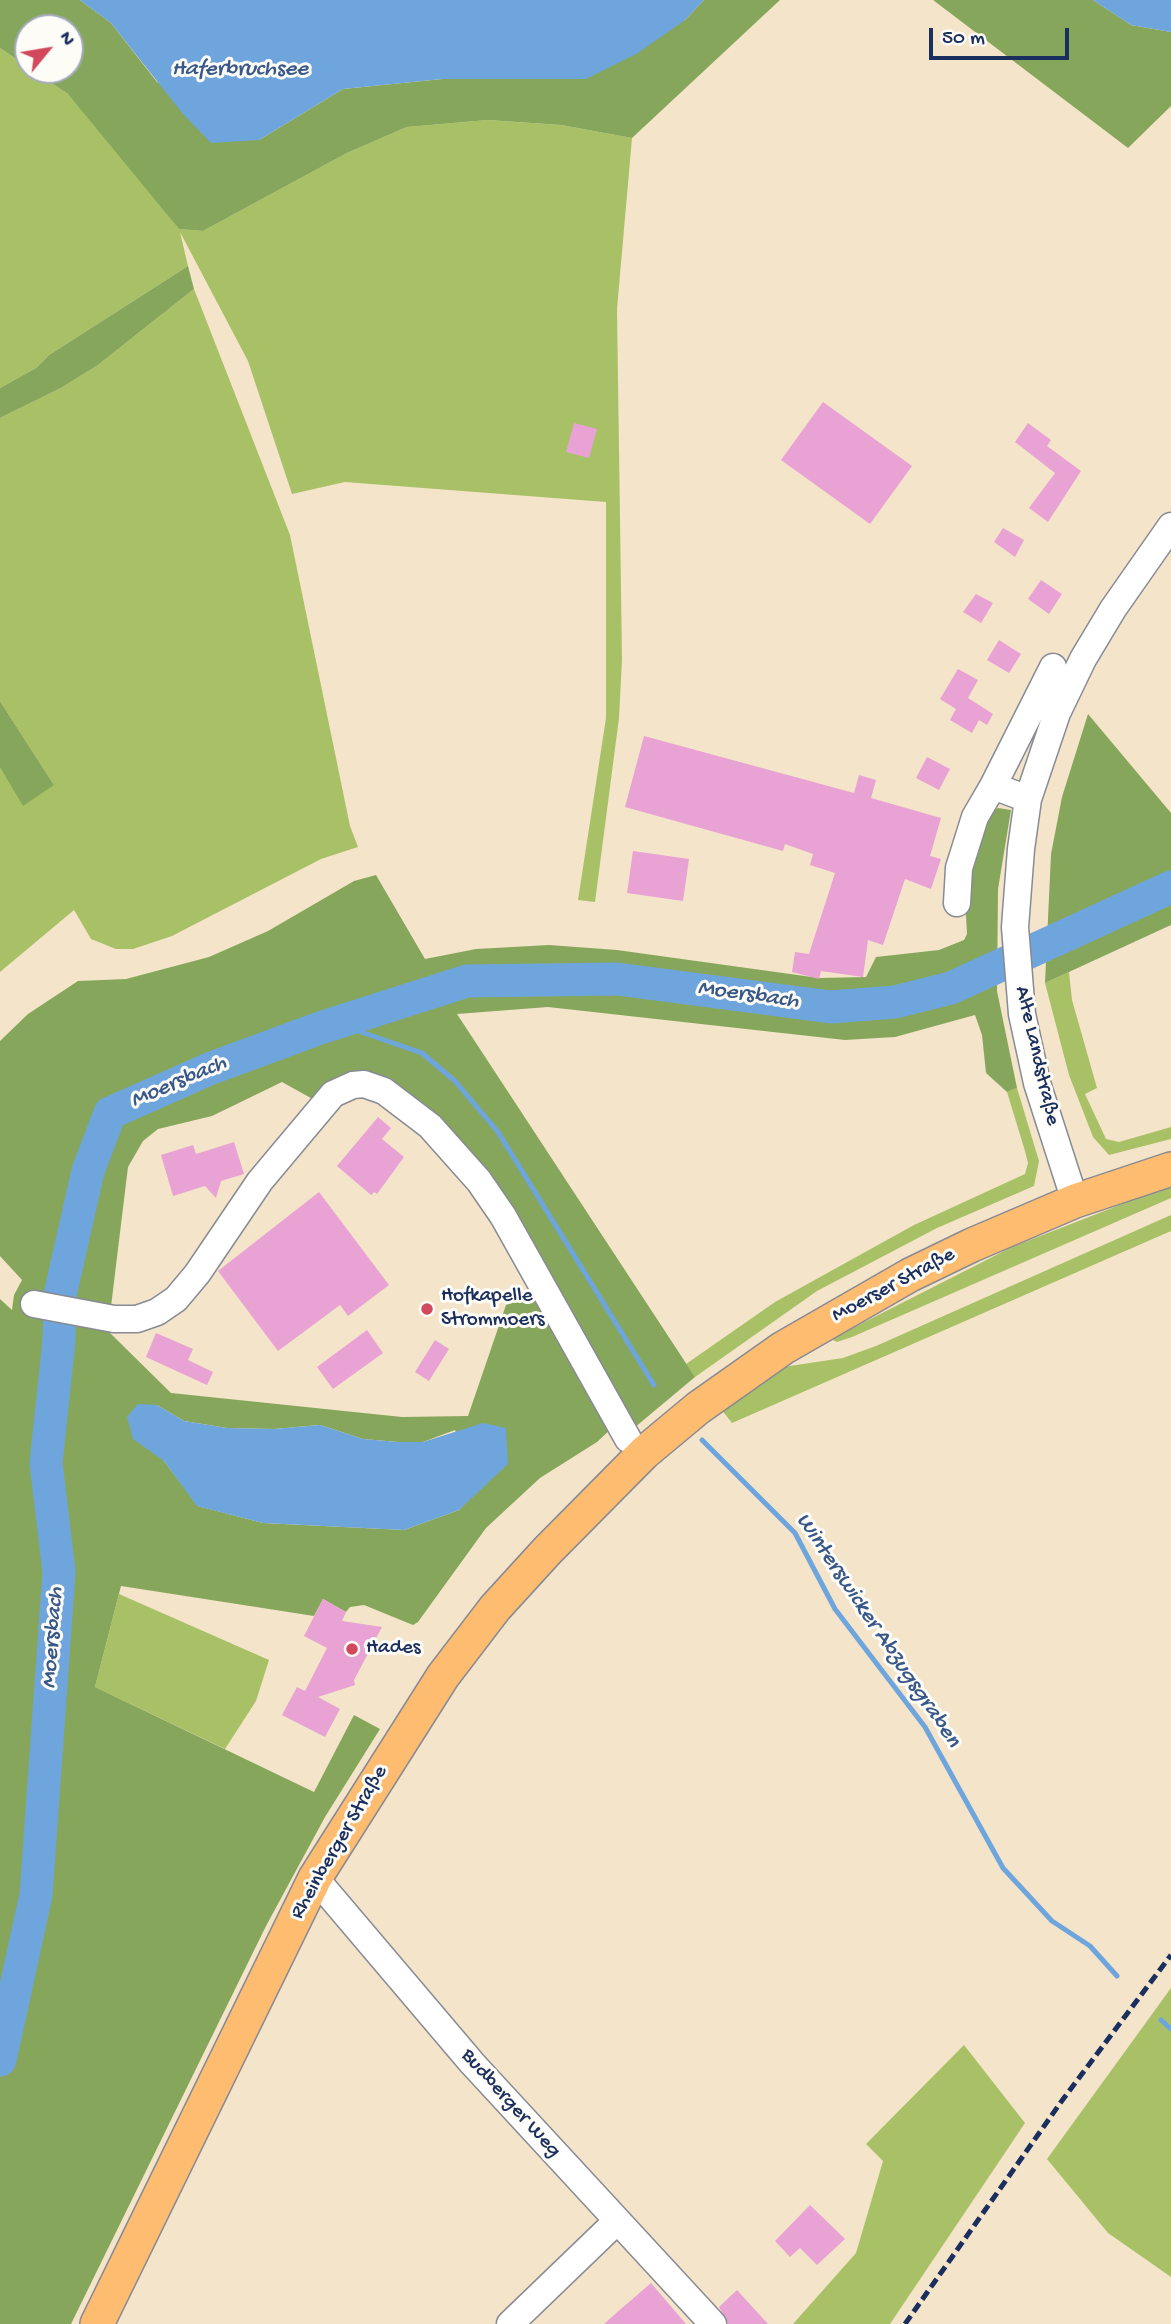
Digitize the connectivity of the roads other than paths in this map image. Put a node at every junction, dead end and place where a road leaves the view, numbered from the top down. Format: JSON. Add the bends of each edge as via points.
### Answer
{"nodes":[{"id":1,"x":1171,"y":526,"type":"edge"},
{"id":2,"x":1053,"y":667,"type":"dead end"},
{"id":3,"x":993,"y":786,"type":"junction"},
{"id":4,"x":1028,"y":799,"type":"junction"},
{"id":5,"x":957,"y":903,"type":"dead end"},
{"id":6,"x":1171,"y":1169,"type":"edge"},
{"id":7,"x":1075,"y":1201,"type":"junction"},
{"id":8,"x":45,"y":1307,"type":"dead end"},
{"id":9,"x":636,"y":1446,"type":"junction"},
{"id":10,"x":315,"y":1878,"type":"junction"},
{"id":11,"x":617,"y":2221,"type":"junction"},
{"id":12,"x":97,"y":2324,"type":"edge"},
{"id":13,"x":510,"y":2324,"type":"edge"},
{"id":14,"x":713,"y":2324,"type":"edge"}],
"edges":[{"from":1,"to":4,"type":"street","name":"Alte Landstraße","via":[[1083,659],[1057,713]]},
{"from":2,"to":3,"type":"street"},
{"from":3,"to":4,"type":"street"},
{"from":3,"to":5,"type":"street","via":[[975,817],[959,868]]},
{"from":4,"to":7,"type":"street","name":"Alte Landstraße","via":[[1015,927],[1018,988],[1037,1083]]},
{"from":6,"to":7,"type":"main road","name":"Moerser Straße"},
{"from":7,"to":9,"type":"main road","name":"Moerser Straße","via":[[972,1245],[839,1315]]},
{"from":8,"to":9,"type":"street","via":[[137,1319],[176,1299],[260,1181],[324,1104],[340,1089],[364,1084],[384,1091],[430,1126],[479,1181]]},
{"from":9,"to":10,"type":"main road","name":"Rheinberger Straße","via":[[443,1676]]},
{"from":10,"to":11,"type":"street","name":"Budberger Weg","via":[[472,2063]]},
{"from":10,"to":12,"type":"main road","name":"Rheinberger Straße"},
{"from":11,"to":13,"type":"street"},
{"from":11,"to":14,"type":"street","name":"Budberger Weg"}]}
